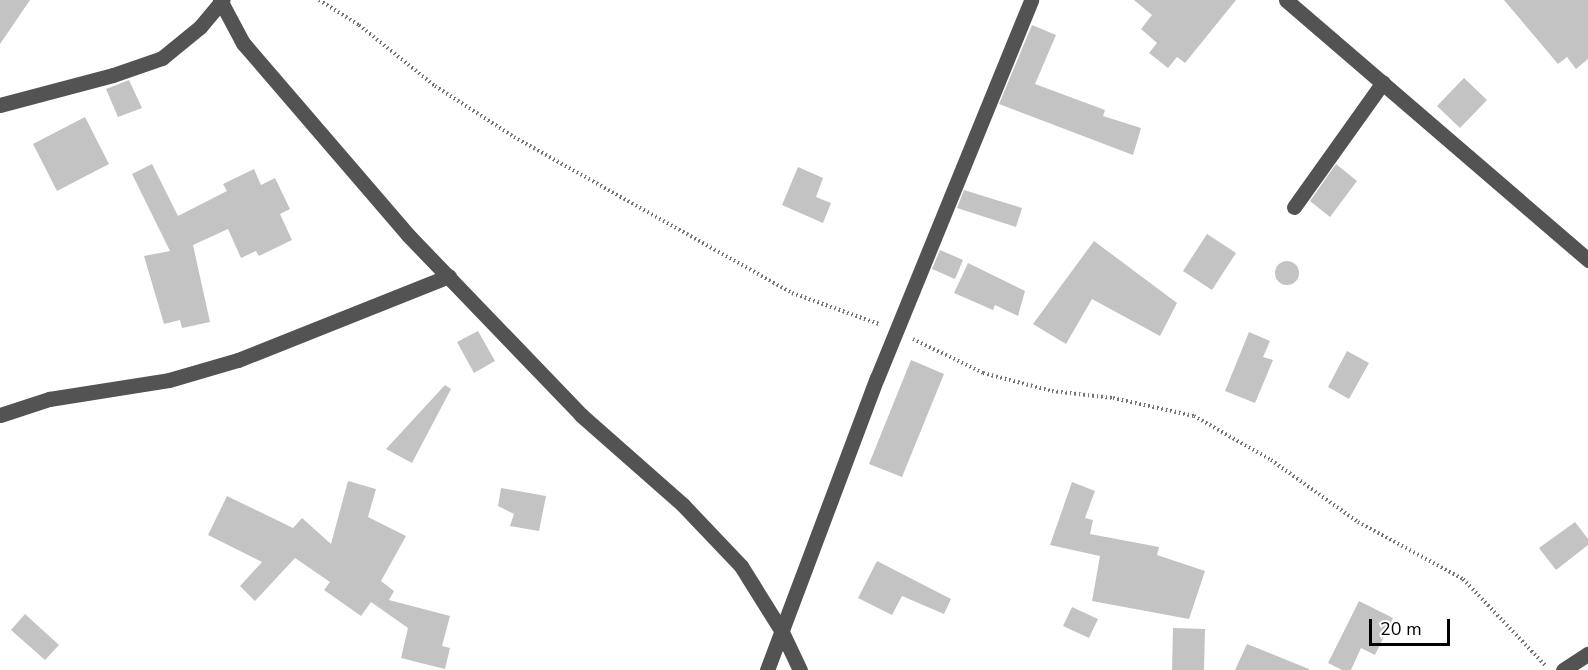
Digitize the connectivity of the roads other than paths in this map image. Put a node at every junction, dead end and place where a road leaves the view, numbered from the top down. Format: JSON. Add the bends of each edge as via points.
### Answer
{"nodes":[{"id":1,"x":221,"y":0,"type":"edge"},
{"id":2,"x":1031,"y":0,"type":"edge"},
{"id":3,"x":1286,"y":0,"type":"edge"},
{"id":4,"x":1383,"y":82,"type":"junction"},
{"id":5,"x":0,"y":105,"type":"edge"},
{"id":6,"x":1294,"y":207,"type":"dead end"},
{"id":7,"x":1588,"y":260,"type":"edge"},
{"id":8,"x":449,"y":276,"type":"junction"},
{"id":9,"x":0,"y":415,"type":"edge"},
{"id":10,"x":781,"y":630,"type":"junction"},
{"id":11,"x":1588,"y":654,"type":"edge"},
{"id":12,"x":767,"y":670,"type":"edge"},
{"id":13,"x":800,"y":670,"type":"edge"},
{"id":14,"x":1563,"y":670,"type":"edge"}],
"edges":[{"from":1,"to":5,"type":"street","via":[[200,27],[162,58]]},
{"from":1,"to":8,"type":"street","via":[[257,60]]},
{"from":2,"to":10,"type":"street","via":[[896,330]]},
{"from":3,"to":4,"type":"street"},
{"from":4,"to":6,"type":"street"},
{"from":4,"to":7,"type":"street"},
{"from":8,"to":9,"type":"street","via":[[238,360],[169,380],[49,399]]},
{"from":8,"to":10,"type":"street","via":[[581,415],[683,506],[741,566]]},
{"from":10,"to":12,"type":"street"},
{"from":10,"to":13,"type":"street"},
{"from":11,"to":14,"type":"street"}]}
